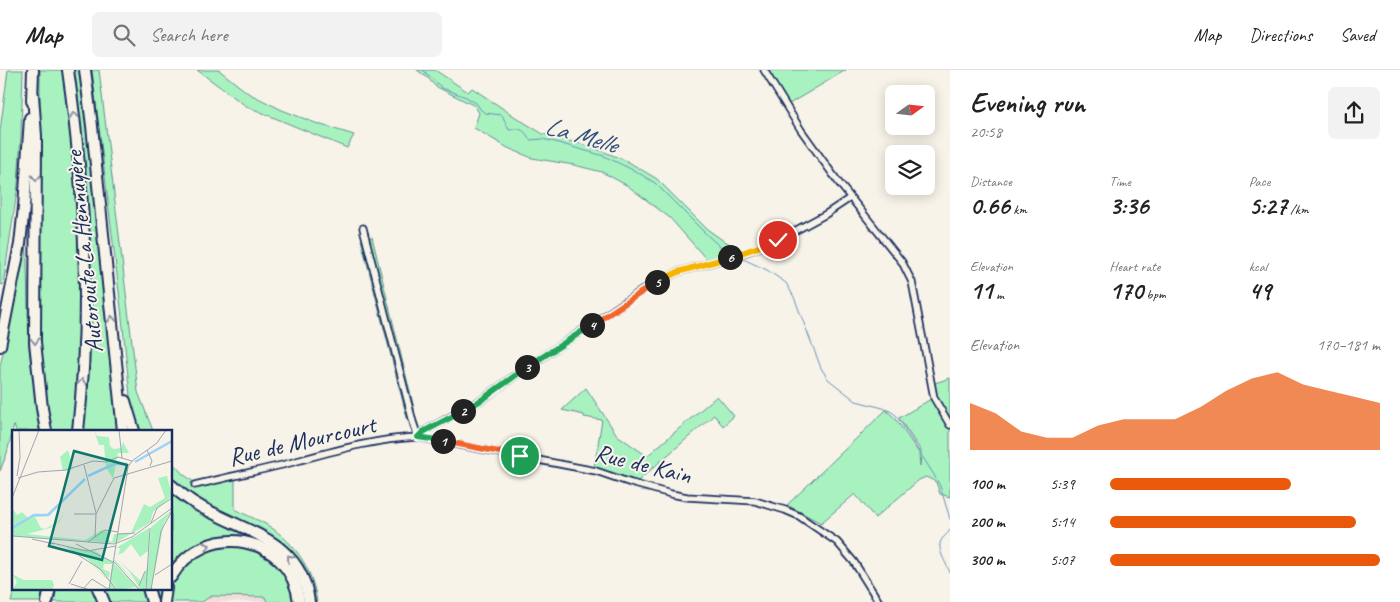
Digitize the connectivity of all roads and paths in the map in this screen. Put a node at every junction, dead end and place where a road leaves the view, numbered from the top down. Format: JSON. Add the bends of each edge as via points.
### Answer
{"nodes":[{"id":1,"x":33,"y":70,"type":"edge"},
{"id":2,"x":68,"y":70,"type":"edge"},
{"id":3,"x":86,"y":70,"type":"edge"},
{"id":4,"x":764,"y":70,"type":"edge"},
{"id":5,"x":33,"y":95,"type":"junction"},
{"id":6,"x":850,"y":198,"type":"junction"},
{"id":7,"x":363,"y":228,"type":"dead end"},
{"id":8,"x":0,"y":346,"type":"edge"},
{"id":9,"x":119,"y":384,"type":"junction"},
{"id":10,"x":950,"y":425,"type":"edge"},
{"id":11,"x":46,"y":430,"type":"edge"},
{"id":12,"x":78,"y":430,"type":"edge"},
{"id":13,"x":123,"y":430,"type":"edge"},
{"id":14,"x":134,"y":430,"type":"edge"},
{"id":15,"x":418,"y":437,"type":"junction"},
{"id":16,"x":195,"y":484,"type":"dead end"},
{"id":17,"x":172,"y":486,"type":"edge"},
{"id":18,"x":172,"y":575,"type":"edge"},
{"id":19,"x":99,"y":590,"type":"edge"},
{"id":20,"x":104,"y":602,"type":"edge"},
{"id":21,"x":299,"y":602,"type":"edge"},
{"id":22,"x":309,"y":602,"type":"edge"},
{"id":23,"x":879,"y":602,"type":"edge"}],
"edges":[{"from":1,"to":5,"type":"highway"},
{"from":12,"to":2,"type":"highway","one_way":true,"via":[[83,370],[83,239]]},
{"from":9,"to":3,"type":"highway","name":"Autoroute La Hennuyère","one_way":true},
{"from":4,"to":6,"type":"street","via":[[801,130]]},
{"from":5,"to":8,"type":"highway","via":[[20,244]]},
{"from":5,"to":11,"type":"highway","name":"Autoroute La Hennuyère","one_way":true,"via":[[36,136],[35,342]]},
{"from":6,"to":10,"type":"street","via":[[902,262],[912,282],[934,398]]},
{"from":6,"to":15,"type":"street","via":[[778,240],[678,272],[649,286],[483,399]]},
{"from":7,"to":15,"type":"street"},
{"from":9,"to":13,"type":"highway","name":"Autoroute La Hennuyère"},
{"from":9,"to":14,"type":"highway"},
{"from":15,"to":16,"type":"street","name":"Rue de Mourcourt","via":[[351,446]]},
{"from":15,"to":23,"type":"street","name":"Rue de Kain","via":[[596,471],[671,494],[755,501],[785,510],[837,542]]},
{"from":22,"to":17,"type":"highway","one_way":true,"via":[[300,572],[283,550],[260,535],[200,507]]},
{"from":18,"to":21,"type":"highway","one_way":true,"via":[[186,557],[199,549],[225,541],[240,541],[265,550],[280,561],[290,573]]},
{"from":19,"to":20,"type":"highway"}]}
